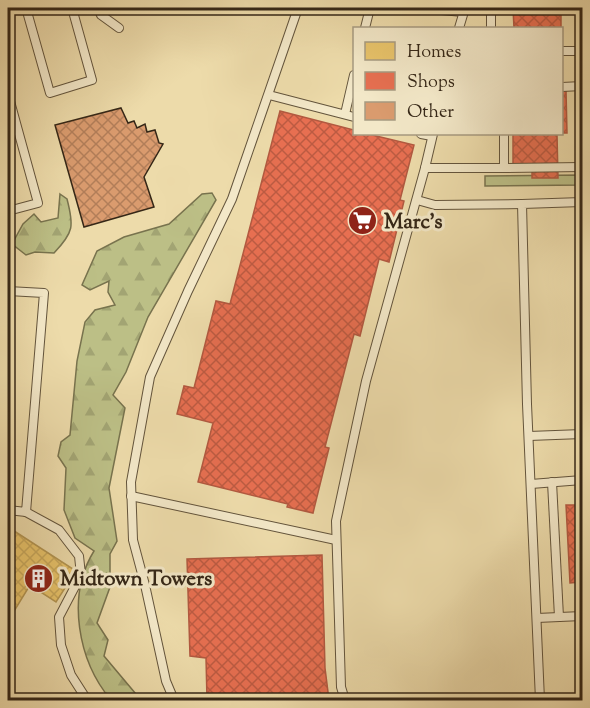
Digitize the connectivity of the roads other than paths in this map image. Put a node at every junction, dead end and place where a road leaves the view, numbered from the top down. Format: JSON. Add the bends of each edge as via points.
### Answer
{"nodes":[{"id":1,"x":26,"y":8,"type":"edge"},
{"id":2,"x":72,"y":8,"type":"edge"},
{"id":3,"x":98,"y":8,"type":"edge"},
{"id":4,"x":160,"y":8,"type":"edge"},
{"id":5,"x":180,"y":8,"type":"edge"},
{"id":6,"x":298,"y":8,"type":"edge"},
{"id":7,"x":370,"y":8,"type":"edge"},
{"id":8,"x":420,"y":8,"type":"edge"},
{"id":9,"x":491,"y":8,"type":"edge"},
{"id":10,"x":466,"y":9,"type":"edge"},
{"id":11,"x":365,"y":27,"type":"edge"},
{"id":12,"x":459,"y":27,"type":"edge"},
{"id":13,"x":491,"y":27,"type":"edge"},
{"id":14,"x":118,"y":28,"type":"dead end"},
{"id":15,"x":563,"y":51,"type":"edge"},
{"id":16,"x":582,"y":51,"type":"edge"},
{"id":17,"x":8,"y":52,"type":"edge"},
{"id":18,"x":8,"y":65,"type":"edge"},
{"id":19,"x":353,"y":85,"type":"edge"},
{"id":20,"x":582,"y":86,"type":"edge"},
{"id":21,"x":563,"y":87,"type":"edge"},
{"id":22,"x":8,"y":94,"type":"edge"},
{"id":23,"x":268,"y":95,"type":"junction"},
{"id":24,"x":350,"y":115,"type":"edge"},
{"id":25,"x":433,"y":135,"type":"edge"},
{"id":26,"x":504,"y":135,"type":"edge"},
{"id":27,"x":582,"y":167,"type":"edge"},
{"id":28,"x":425,"y":168,"type":"junction"},
{"id":29,"x":504,"y":168,"type":"junction"},
{"id":30,"x":417,"y":200,"type":"junction"},
{"id":31,"x":582,"y":202,"type":"edge"},
{"id":32,"x":522,"y":204,"type":"junction"},
{"id":33,"x":8,"y":211,"type":"edge"},
{"id":34,"x":8,"y":291,"type":"edge"},
{"id":35,"x":582,"y":434,"type":"edge"},
{"id":36,"x":529,"y":436,"type":"junction"},
{"id":37,"x":582,"y":480,"type":"edge"},
{"id":38,"x":552,"y":482,"type":"junction"},
{"id":39,"x":531,"y":484,"type":"junction"},
{"id":40,"x":131,"y":496,"type":"junction"},
{"id":41,"x":8,"y":510,"type":"edge"},
{"id":42,"x":26,"y":512,"type":"junction"},
{"id":43,"x":336,"y":540,"type":"junction"},
{"id":44,"x":582,"y":616,"type":"edge"},
{"id":45,"x":559,"y":617,"type":"junction"},
{"id":46,"x":537,"y":618,"type":"junction"},
{"id":47,"x":87,"y":700,"type":"edge"},
{"id":48,"x":174,"y":700,"type":"edge"},
{"id":49,"x":345,"y":700,"type":"edge"},
{"id":50,"x":540,"y":700,"type":"edge"}],
"edges":[{"from":1,"to":2,"type":"lane","via":[[50,93],[92,80]]},
{"from":3,"to":14,"type":"lane"},
{"from":4,"to":5,"type":"lane"},
{"from":6,"to":23,"type":"lane"},
{"from":7,"to":11,"type":"lane"},
{"from":8,"to":10,"type":"lane"},
{"from":9,"to":13,"type":"lane"},
{"from":10,"to":12,"type":"lane"},
{"from":15,"to":16,"type":"lane"},
{"from":17,"to":18,"type":"lane"},
{"from":19,"to":24,"type":"lane"},
{"from":20,"to":21,"type":"lane"},
{"from":22,"to":33,"type":"lane","via":[[38,202]]},
{"from":23,"to":24,"type":"lane"},
{"from":23,"to":40,"type":"lane","via":[[232,199],[150,377],[130,482]]},
{"from":25,"to":28,"type":"lane"},
{"from":26,"to":29,"type":"lane"},
{"from":27,"to":29,"type":"lane"},
{"from":28,"to":29,"type":"lane"},
{"from":28,"to":30,"type":"lane"},
{"from":30,"to":32,"type":"lane","via":[[435,205]]},
{"from":30,"to":43,"type":"lane","via":[[366,381],[336,521]]},
{"from":31,"to":32,"type":"lane"},
{"from":32,"to":36,"type":"lane"},
{"from":34,"to":42,"type":"lane","via":[[44,293]]},
{"from":35,"to":36,"type":"lane"},
{"from":36,"to":39,"type":"lane"},
{"from":37,"to":38,"type":"lane"},
{"from":38,"to":39,"type":"lane"},
{"from":38,"to":45,"type":"lane"},
{"from":39,"to":46,"type":"lane"},
{"from":40,"to":43,"type":"lane"},
{"from":40,"to":48,"type":"lane","via":[[133,540],[166,681]]},
{"from":41,"to":42,"type":"lane"},
{"from":42,"to":47,"type":"lane","via":[[59,530],[79,556],[81,574],[59,617],[61,645],[71,675]]},
{"from":43,"to":49,"type":"lane","via":[[341,687]]},
{"from":44,"to":45,"type":"lane"},
{"from":45,"to":46,"type":"lane"},
{"from":46,"to":50,"type":"lane"}]}
